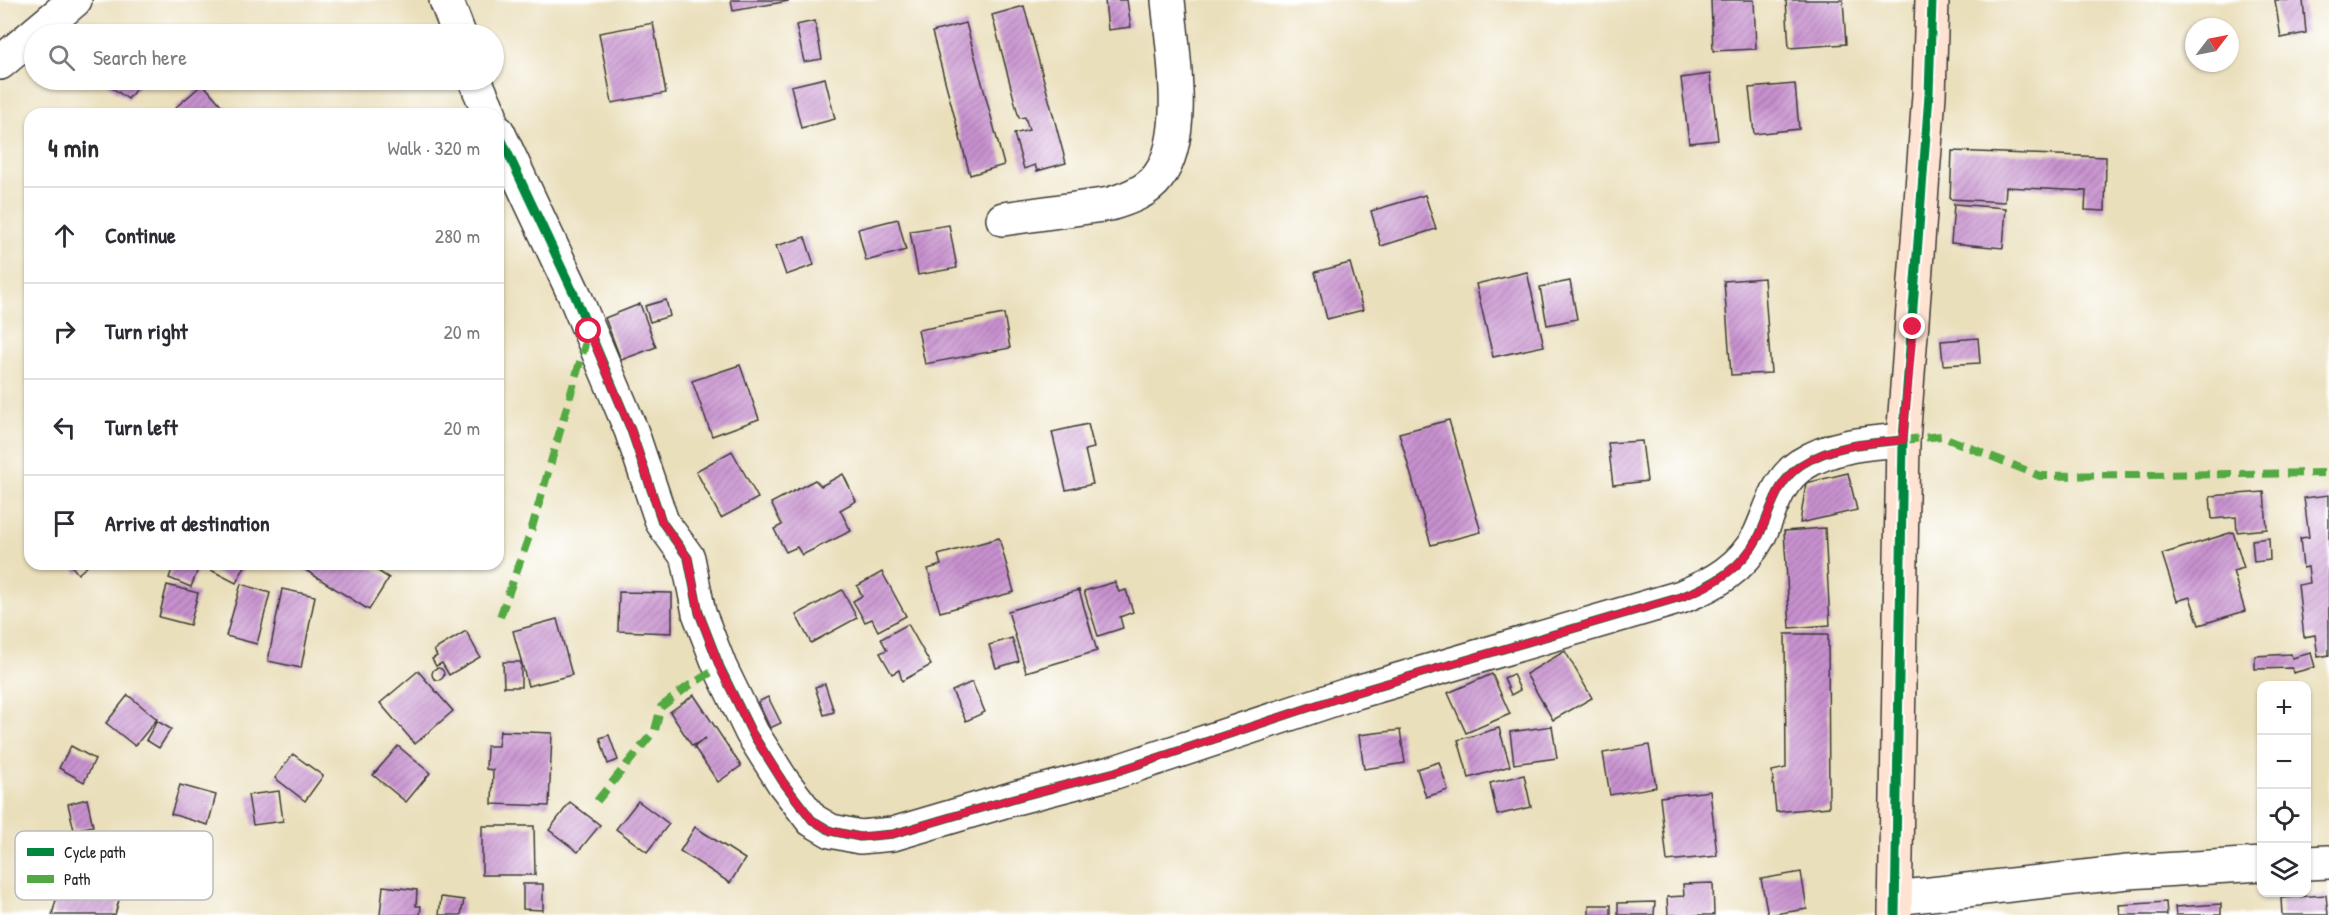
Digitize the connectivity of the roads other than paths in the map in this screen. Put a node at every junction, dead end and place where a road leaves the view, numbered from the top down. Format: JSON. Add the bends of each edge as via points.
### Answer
{"nodes":[{"id":1,"x":75,"y":0,"type":"edge"},
{"id":2,"x":446,"y":0,"type":"edge"},
{"id":3,"x":1168,"y":0,"type":"edge"},
{"id":4,"x":1932,"y":0,"type":"edge"},
{"id":5,"x":46,"y":24,"type":"edge"},
{"id":6,"x":455,"y":24,"type":"edge"},
{"id":7,"x":24,"y":43,"type":"edge"},
{"id":8,"x":0,"y":63,"type":"edge"},
{"id":9,"x":479,"y":90,"type":"edge"},
{"id":10,"x":487,"y":108,"type":"edge"},
{"id":11,"x":504,"y":145,"type":"edge"},
{"id":12,"x":1003,"y":219,"type":"dead end"},
{"id":13,"x":1903,"y":440,"type":"junction"},
{"id":14,"x":2329,"y":862,"type":"edge"},
{"id":15,"x":2311,"y":863,"type":"edge"},
{"id":16,"x":2257,"y":864,"type":"edge"},
{"id":17,"x":1895,"y":907,"type":"edge"}],
"edges":[{"from":1,"to":5,"type":"street"},
{"from":2,"to":6,"type":"street"},
{"from":3,"to":12,"type":"street","via":[[1175,105],[1171,156],[1157,180],[1110,204]]},
{"from":4,"to":13,"type":"street","via":[[1929,95]]},
{"from":7,"to":8,"type":"street"},
{"from":9,"to":10,"type":"street"},
{"from":11,"to":13,"type":"street","via":[[574,294],[631,430],[662,522],[688,558],[699,613],[720,668],[752,733],[783,782],[812,820],[831,831],[860,837],[893,834],[1115,772],[1362,691],[1681,597],[1715,582],[1740,562],[1759,535],[1786,479],[1800,466],[1848,445]]},
{"from":13,"to":17,"type":"street"},
{"from":14,"to":15,"type":"street"},
{"from":16,"to":17,"type":"street","via":[[2128,873]]}]}
